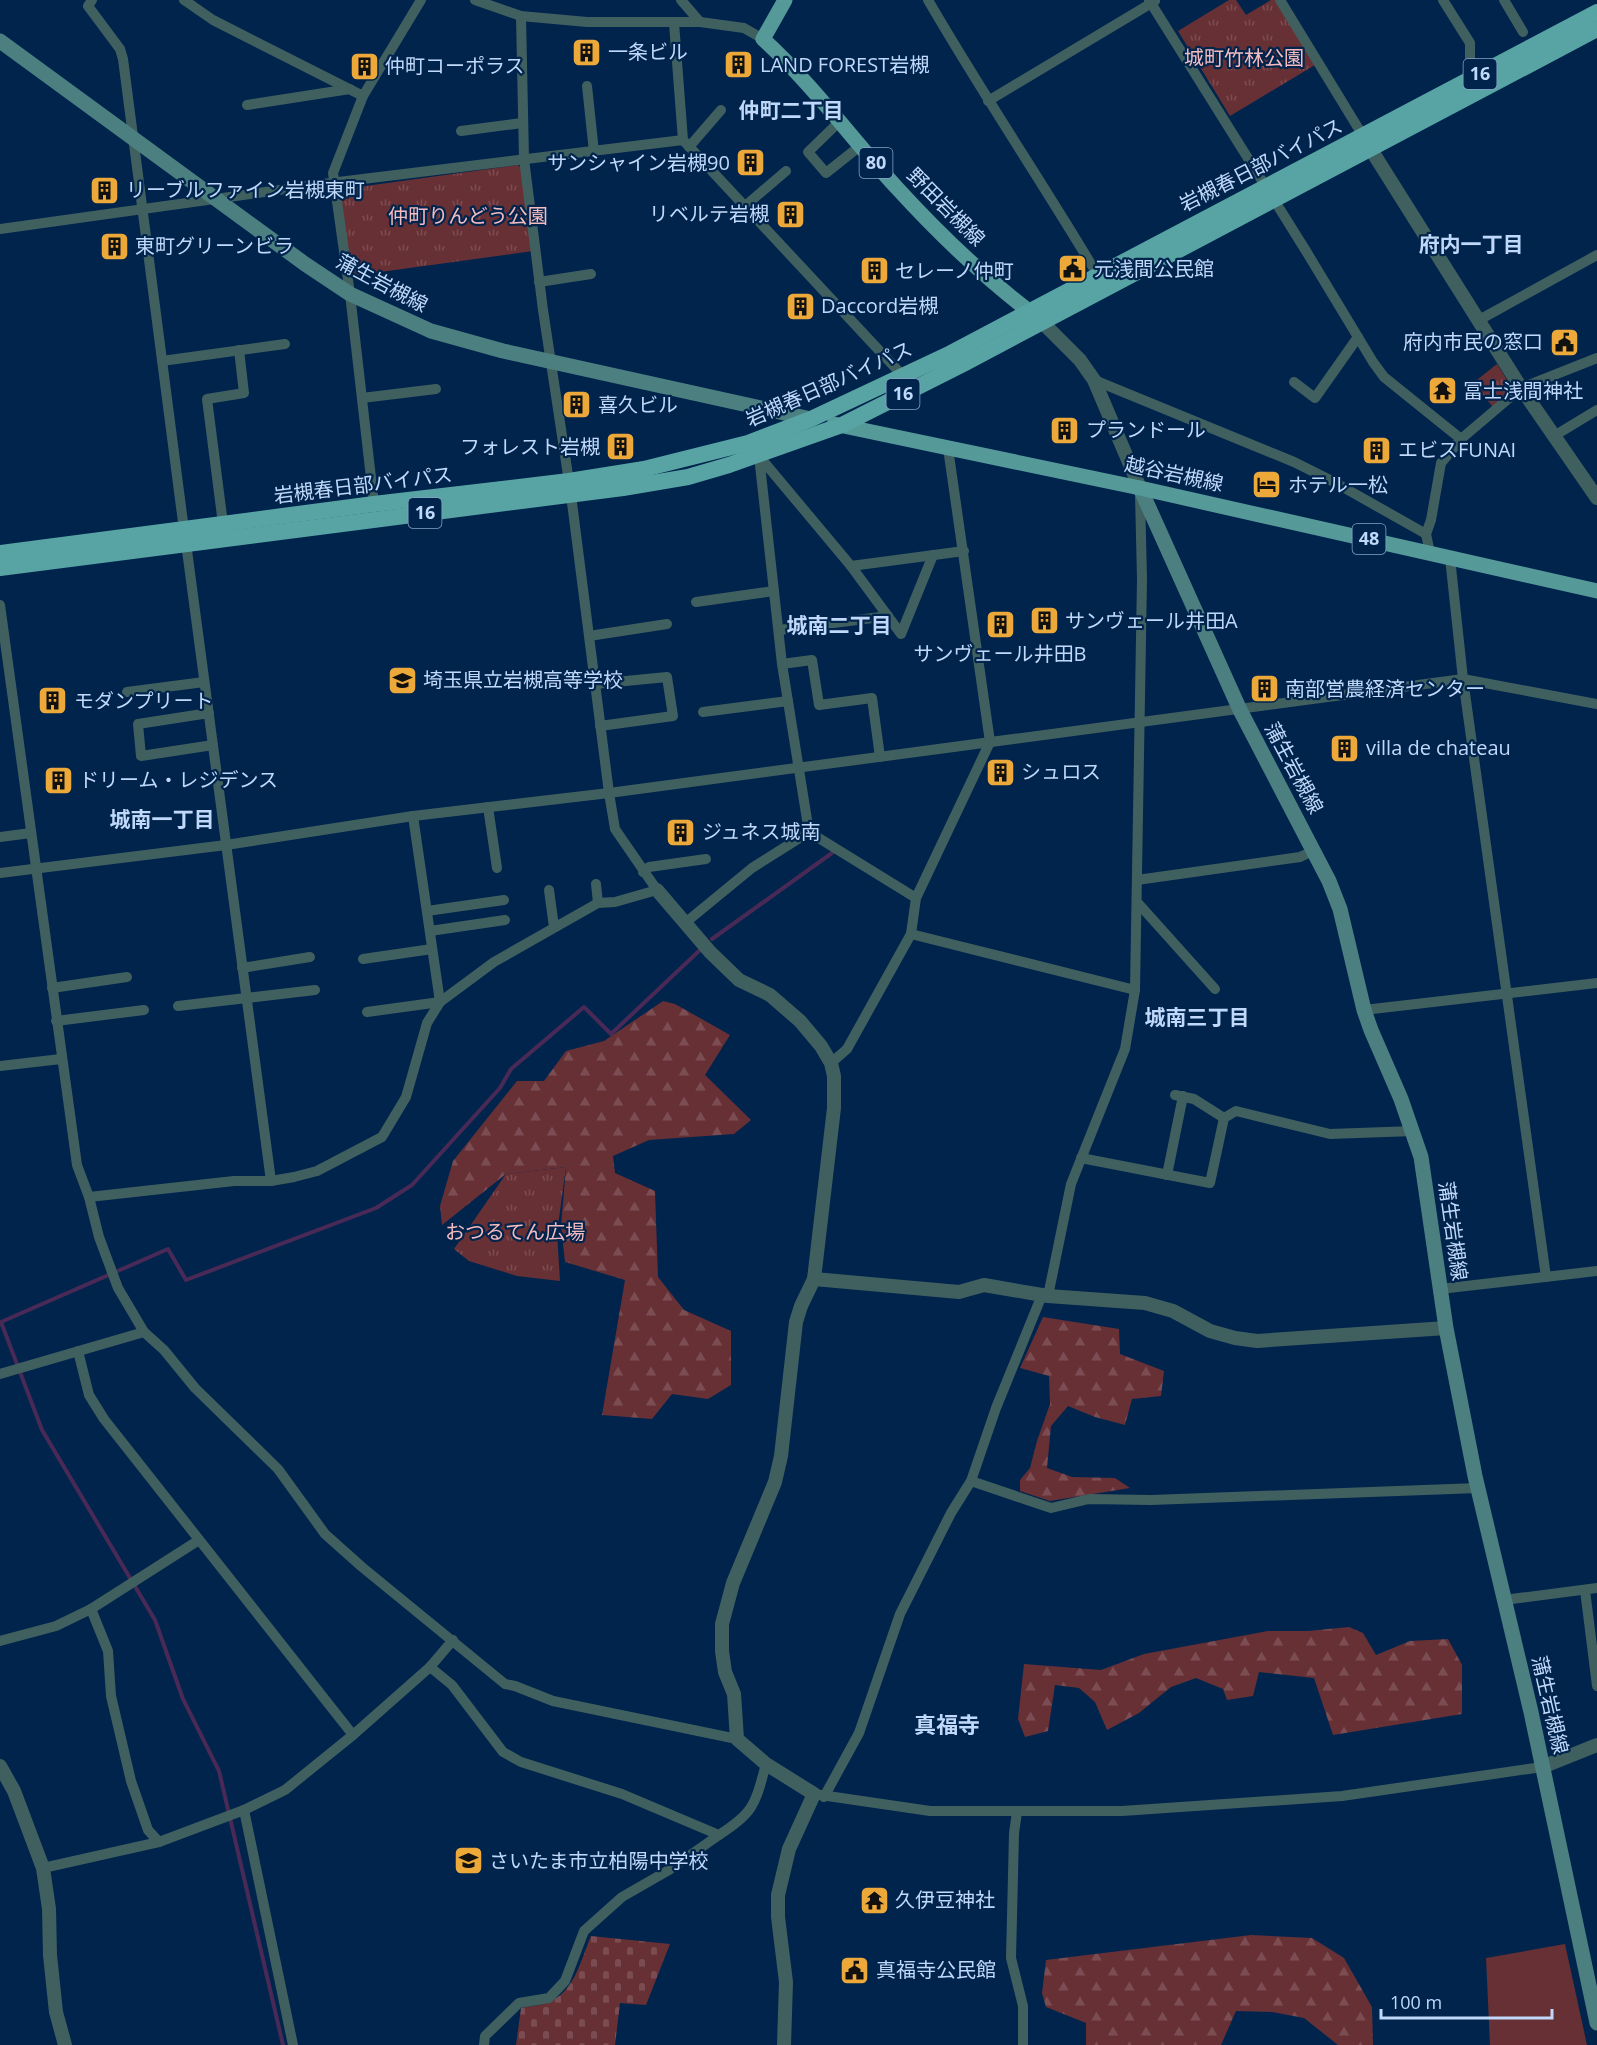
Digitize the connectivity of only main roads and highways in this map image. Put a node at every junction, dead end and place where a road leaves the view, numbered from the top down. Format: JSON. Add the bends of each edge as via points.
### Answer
{"nodes":[{"id":1,"x":785,"y":0,"type":"edge"},
{"id":2,"x":1597,"y":12,"type":"edge"},
{"id":3,"x":1597,"y":29,"type":"edge"},
{"id":4,"x":0,"y":40,"type":"edge"},
{"id":5,"x":1367,"y":142,"type":"junction"},
{"id":6,"x":1269,"y":193,"type":"junction"},
{"id":7,"x":1029,"y":311,"type":"junction"},
{"id":8,"x":1042,"y":322,"type":"junction"},
{"id":9,"x":811,"y":419,"type":"junction"},
{"id":10,"x":842,"y":425,"type":"junction"},
{"id":11,"x":570,"y":488,"type":"junction"},
{"id":12,"x":1140,"y":488,"type":"junction"},
{"id":13,"x":185,"y":536,"type":"junction"},
{"id":14,"x":0,"y":553,"type":"edge"},
{"id":15,"x":0,"y":568,"type":"edge"},
{"id":16,"x":1597,"y":591,"type":"edge"},
{"id":17,"x":1597,"y":2023,"type":"edge"}],
"edges":[{"from":1,"to":7,"type":"main road","name":"野田岩槻線","number":"80","via":[[763,39],[958,251]]},
{"from":2,"to":5,"type":"highway","name":"岩槻春日部バイパス","number":"16","via":[[1479,75]]},
{"from":3,"to":5,"type":"highway","name":"岩槻春日部バイパス","number":"16"},
{"from":4,"to":9,"type":"main road","name":"蒲生岩槻線","via":[[350,294],[431,331],[503,351]]},
{"from":5,"to":6,"type":"highway","name":"岩槻春日部バイパス","number":"16"},
{"from":6,"to":7,"type":"highway","name":"岩槻春日部バイパス","number":"16"},
{"from":6,"to":8,"type":"highway","name":"岩槻春日部バイパス","number":"16"},
{"from":7,"to":8,"type":"main road","name":"野田岩槻線","number":"80"},
{"from":7,"to":9,"type":"highway","name":"岩槻春日部バイパス","number":"16"},
{"from":8,"to":10,"type":"highway","name":"岩槻春日部バイパス","number":"16"},
{"from":9,"to":10,"type":"main road","name":"越谷岩槻線","number":"48"},
{"from":9,"to":11,"type":"highway","name":"岩槻春日部バイパス","number":"16","via":[[748,443]]},
{"from":10,"to":11,"type":"highway","name":"岩槻春日部バイパス","number":"16","via":[[688,477],[623,488]]},
{"from":10,"to":12,"type":"main road","name":"越谷岩槻線","number":"48"},
{"from":11,"to":13,"type":"highway","name":"岩槻春日部バイパス","number":"16"},
{"from":11,"to":13,"type":"highway","name":"岩槻春日部バイパス","number":"16","via":[[374,504],[224,524]]},
{"from":12,"to":16,"type":"main road","name":"越谷岩槻線","number":"48"},
{"from":12,"to":17,"type":"main road","name":"蒲生岩槻線","via":[[1240,710],[1329,881],[1340,909],[1364,1010],[1414,1131],[1427,1188],[1446,1328],[1478,1488],[1531,1712]]},
{"from":13,"to":14,"type":"highway","name":"岩槻春日部バイパス","number":"16"},
{"from":13,"to":15,"type":"highway","name":"岩槻春日部バイパス","number":"16"}]}
